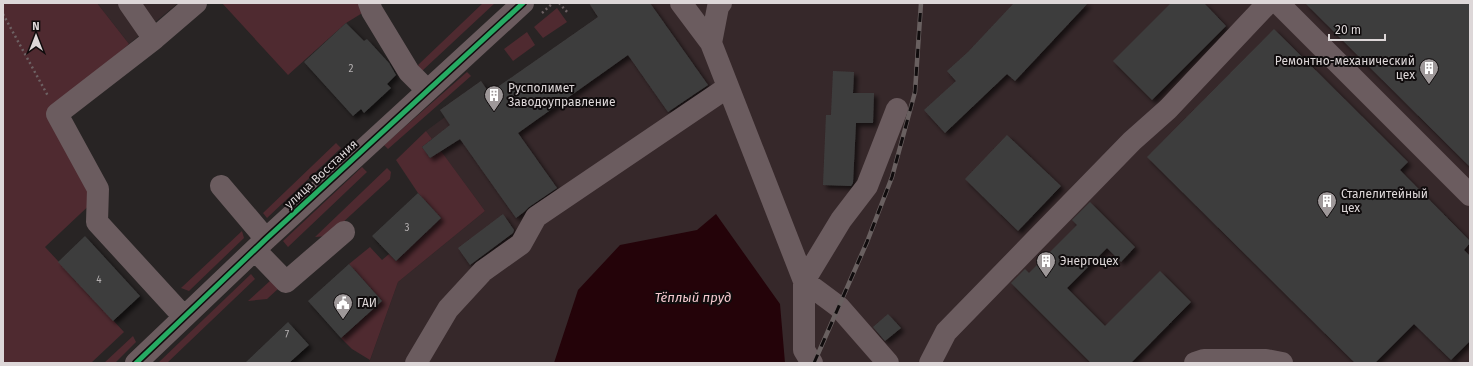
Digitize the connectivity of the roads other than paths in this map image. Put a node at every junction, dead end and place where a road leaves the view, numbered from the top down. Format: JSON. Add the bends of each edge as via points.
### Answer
{"nodes":[{"id":1,"x":129,"y":3,"type":"edge"},
{"id":2,"x":196,"y":3,"type":"edge"},
{"id":3,"x":369,"y":3,"type":"edge"},
{"id":4,"x":523,"y":3,"type":"edge"},
{"id":5,"x":681,"y":3,"type":"edge"},
{"id":6,"x":721,"y":3,"type":"edge"},
{"id":7,"x":1268,"y":3,"type":"edge"},
{"id":8,"x":1278,"y":3,"type":"edge"},
{"id":9,"x":154,"y":39,"type":"junction"},
{"id":10,"x":711,"y":43,"type":"junction"},
{"id":11,"x":728,"y":87,"type":"junction"},
{"id":12,"x":427,"y":90,"type":"junction"},
{"id":13,"x":896,"y":109,"type":"dead end"},
{"id":14,"x":221,"y":186,"type":"dead end"},
{"id":15,"x":1470,"y":195,"type":"edge"},
{"id":16,"x":344,"y":232,"type":"dead end"},
{"id":17,"x":261,"y":244,"type":"junction"},
{"id":18,"x":804,"y":281,"type":"junction"},
{"id":19,"x":184,"y":317,"type":"junction"},
{"id":20,"x":805,"y":359,"type":"edge"},
{"id":21,"x":136,"y":363,"type":"edge"},
{"id":22,"x":416,"y":363,"type":"edge"},
{"id":23,"x":888,"y":363,"type":"edge"},
{"id":24,"x":930,"y":363,"type":"edge"},
{"id":25,"x":1195,"y":363,"type":"edge"},
{"id":26,"x":1282,"y":363,"type":"edge"}],
"edges":[{"from":1,"to":9,"type":"street"},
{"from":2,"to":9,"type":"street"},
{"from":3,"to":12,"type":"street","via":[[409,72]]},
{"from":4,"to":12,"type":"street","name":"улица Восстания"},
{"from":5,"to":10,"type":"street"},
{"from":6,"to":10,"type":"street"},
{"from":7,"to":24,"type":"street","via":[[1168,109],[1132,141],[946,332]]},
{"from":8,"to":15,"type":"street"},
{"from":9,"to":19,"type":"street","via":[[57,114],[98,189],[97,222]]},
{"from":10,"to":11,"type":"street"},
{"from":11,"to":18,"type":"street"},
{"from":11,"to":22,"type":"street","via":[[536,217],[521,244],[483,271],[448,309]]},
{"from":12,"to":17,"type":"street","name":"улица Восстания"},
{"from":13,"to":18,"type":"street","via":[[868,186],[841,220]]},
{"from":14,"to":17,"type":"street"},
{"from":16,"to":17,"type":"street","via":[[286,282]]},
{"from":17,"to":19,"type":"street","name":"улица Восстания"},
{"from":18,"to":20,"type":"street"},
{"from":18,"to":23,"type":"street","via":[[839,307]]},
{"from":19,"to":21,"type":"street","name":"улица Восстания"},
{"from":25,"to":26,"type":"street","via":[[1204,360],[1266,360]]}]}
